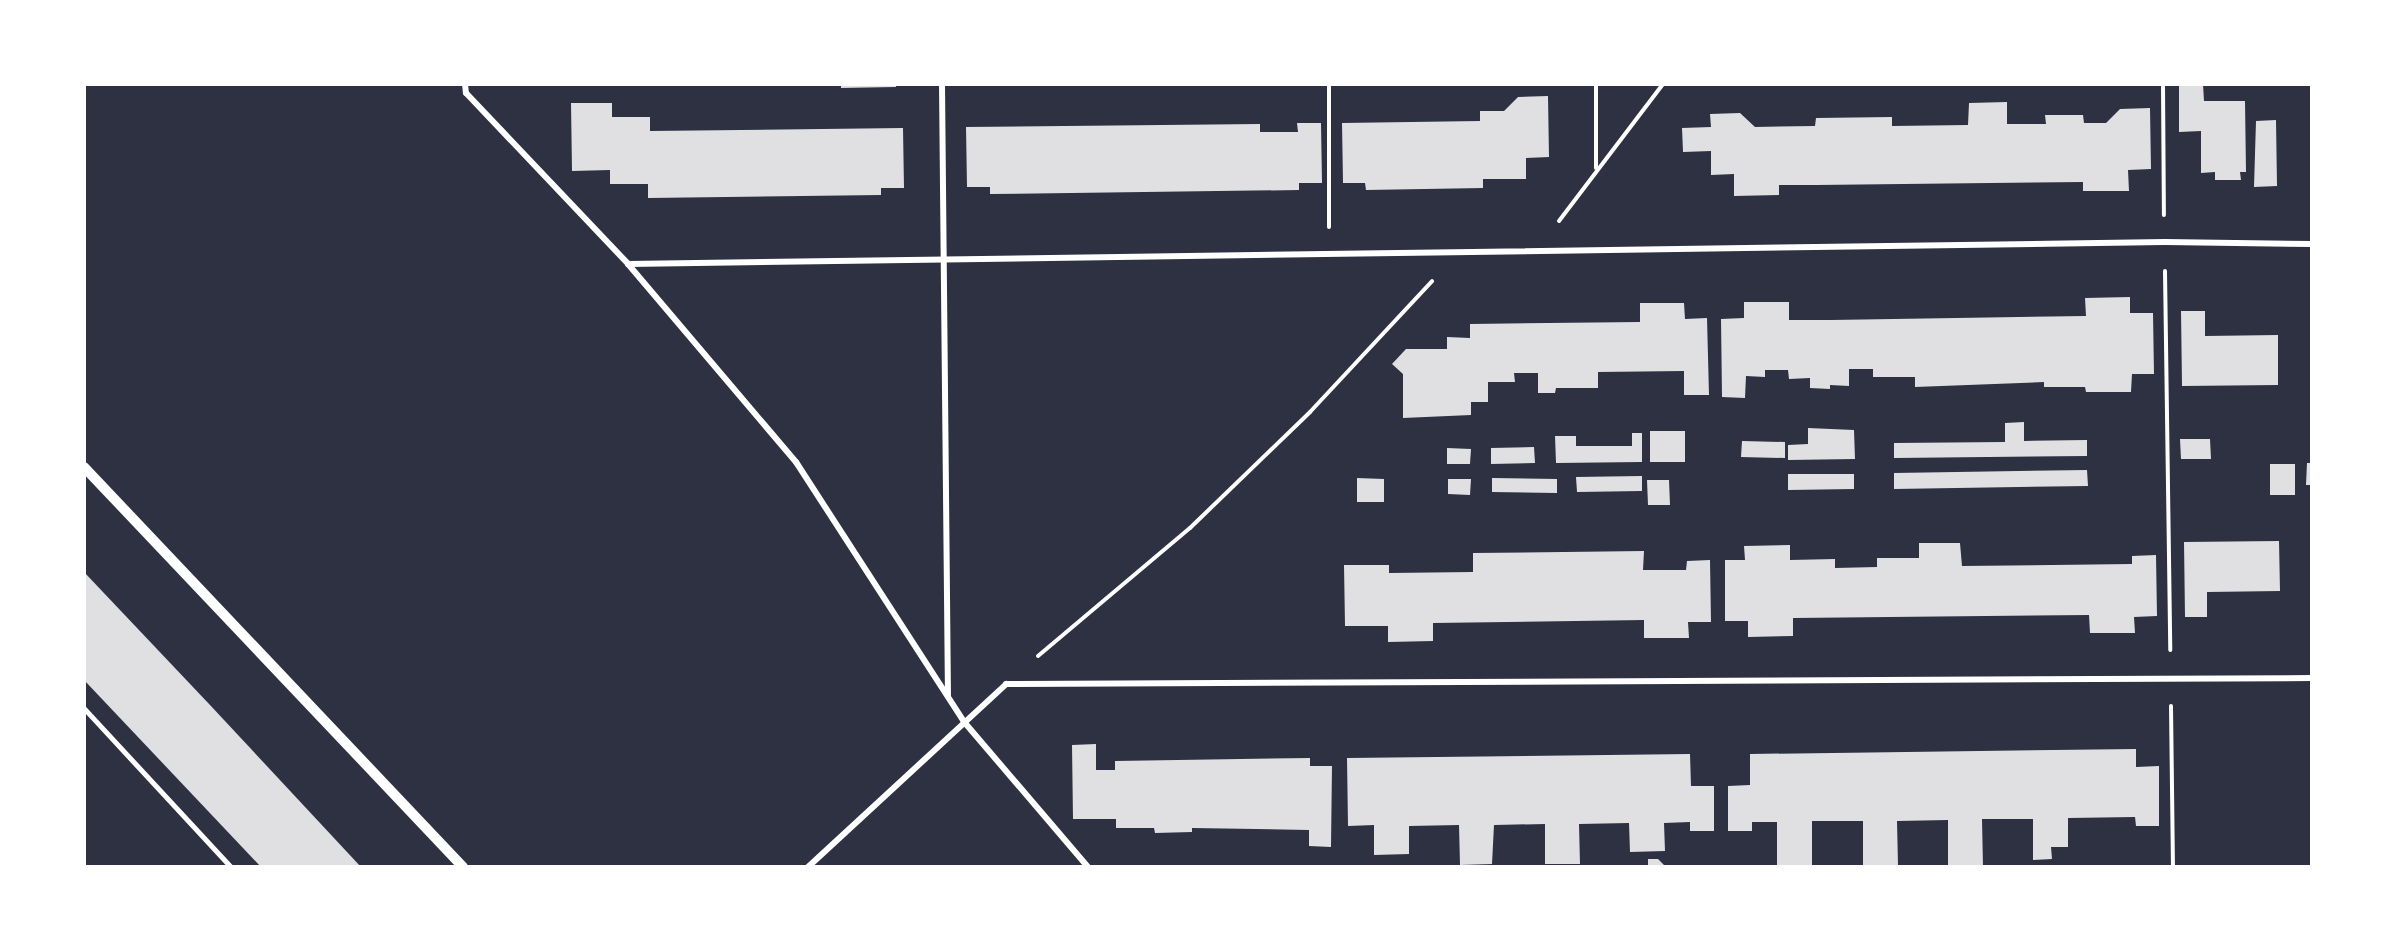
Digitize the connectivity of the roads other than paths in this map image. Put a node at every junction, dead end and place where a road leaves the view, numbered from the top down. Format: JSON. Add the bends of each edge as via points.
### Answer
{"nodes":[{"id":1,"x":465,"y":84,"type":"edge"},
{"id":2,"x":942,"y":84,"type":"edge"},
{"id":3,"x":2312,"y":244,"type":"edge"},
{"id":4,"x":945,"y":261,"type":"junction"},
{"id":5,"x":628,"y":264,"type":"junction"},
{"id":6,"x":84,"y":467,"type":"edge"},
{"id":7,"x":2312,"y":678,"type":"edge"},
{"id":8,"x":948,"y":697,"type":"junction"},
{"id":9,"x":84,"y":708,"type":"edge"},
{"id":10,"x":965,"y":723,"type":"junction"},
{"id":11,"x":231,"y":867,"type":"edge"},
{"id":12,"x":463,"y":867,"type":"edge"},
{"id":13,"x":807,"y":867,"type":"edge"},
{"id":14,"x":1088,"y":867,"type":"edge"}],
"edges":[{"from":1,"to":5,"type":"street","via":[[466,93]]},
{"from":2,"to":4,"type":"street"},
{"from":3,"to":4,"type":"street","via":[[2165,242]]},
{"from":4,"to":5,"type":"street"},
{"from":4,"to":8,"type":"street"},
{"from":5,"to":8,"type":"street","via":[[796,462]]},
{"from":6,"to":12,"type":"street"},
{"from":7,"to":10,"type":"street","via":[[1006,684]]},
{"from":8,"to":10,"type":"street"},
{"from":9,"to":11,"type":"lane"},
{"from":10,"to":13,"type":"street"},
{"from":10,"to":14,"type":"street"}]}
